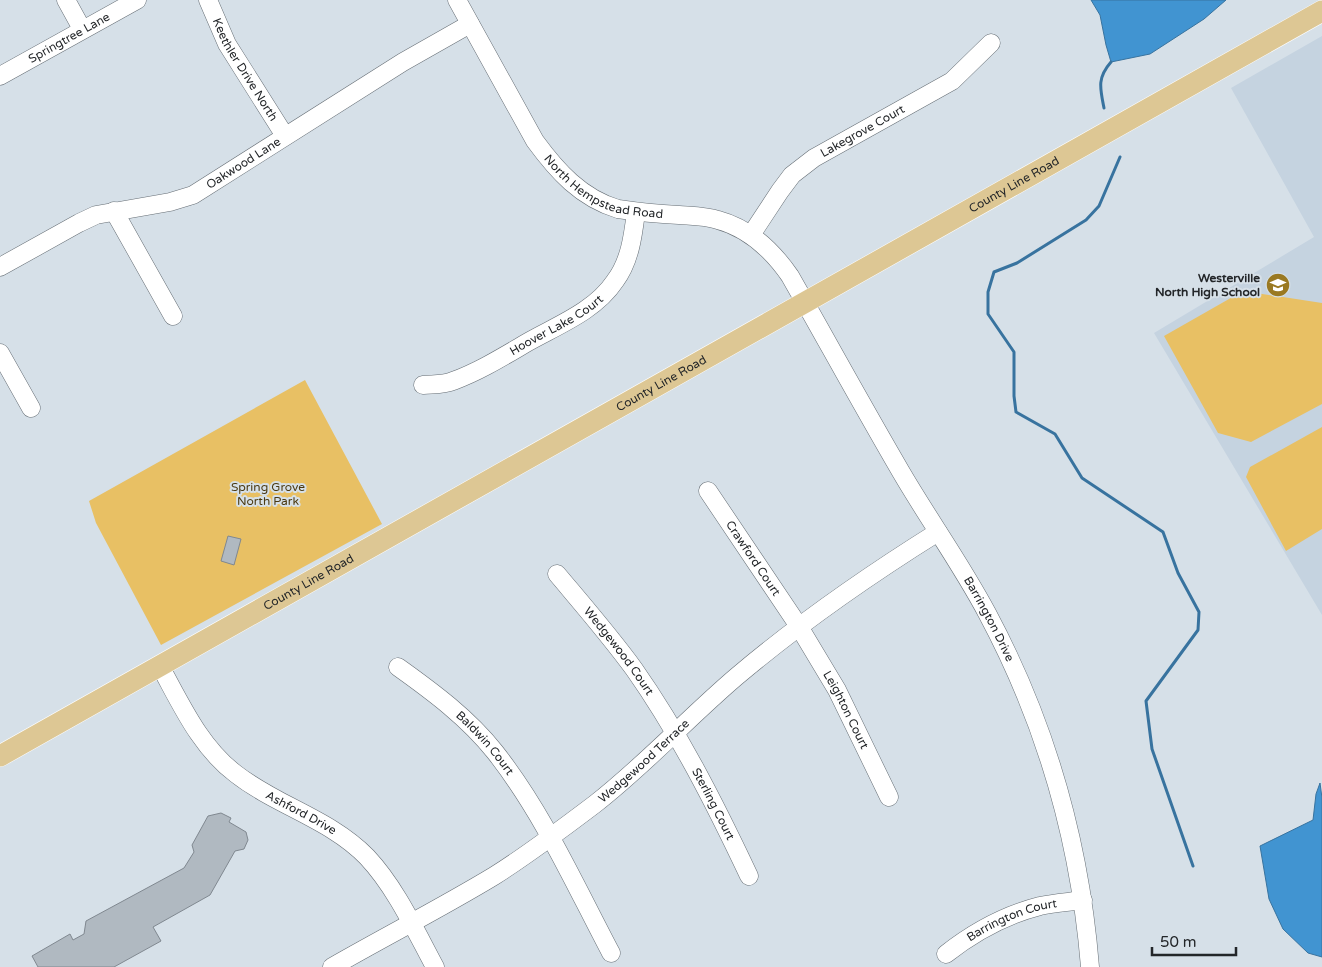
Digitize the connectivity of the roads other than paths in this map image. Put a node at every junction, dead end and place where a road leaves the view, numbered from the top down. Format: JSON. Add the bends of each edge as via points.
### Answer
{"nodes":[{"id":1,"x":66,"y":0,"type":"edge"},
{"id":2,"x":137,"y":0,"type":"edge"},
{"id":3,"x":208,"y":0,"type":"edge"},
{"id":4,"x":457,"y":0,"type":"edge"},
{"id":5,"x":1322,"y":11,"type":"edge"},
{"id":6,"x":470,"y":24,"type":"junction"},
{"id":7,"x":82,"y":29,"type":"junction"},
{"id":8,"x":991,"y":43,"type":"dead end"},
{"id":9,"x":0,"y":76,"type":"edge"},
{"id":10,"x":285,"y":136,"type":"junction"},
{"id":11,"x":114,"y":211,"type":"junction"},
{"id":12,"x":636,"y":212,"type":"junction"},
{"id":13,"x":751,"y":235,"type":"junction"},
{"id":14,"x":0,"y":267,"type":"edge"},
{"id":15,"x":805,"y":303,"type":"junction"},
{"id":16,"x":173,"y":316,"type":"dead end"},
{"id":17,"x":0,"y":353,"type":"edge"},
{"id":18,"x":423,"y":385,"type":"dead end"},
{"id":19,"x":31,"y":408,"type":"dead end"},
{"id":20,"x":708,"y":491,"type":"dead end"},
{"id":21,"x":938,"y":532,"type":"junction"},
{"id":22,"x":557,"y":574,"type":"dead end"},
{"id":23,"x":798,"y":625,"type":"junction"},
{"id":24,"x":160,"y":666,"type":"junction"},
{"id":25,"x":398,"y":667,"type":"dead end"},
{"id":26,"x":674,"y":733,"type":"junction"},
{"id":27,"x":0,"y":756,"type":"edge"},
{"id":28,"x":889,"y":797,"type":"dead end"},
{"id":29,"x":551,"y":837,"type":"junction"},
{"id":30,"x":749,"y":876,"type":"dead end"},
{"id":31,"x":1083,"y":900,"type":"junction"},
{"id":32,"x":410,"y":922,"type":"junction"},
{"id":33,"x":611,"y":953,"type":"dead end"},
{"id":34,"x":946,"y":954,"type":"dead end"},
{"id":35,"x":332,"y":967,"type":"edge"},
{"id":36,"x":435,"y":967,"type":"edge"},
{"id":37,"x":1090,"y":967,"type":"edge"}],
"edges":[{"from":1,"to":7,"type":"street"},
{"from":2,"to":7,"type":"street","name":"Springtree Lane"},
{"from":3,"to":10,"type":"street","name":"Keethler Drive North","via":[[227,44]]},
{"from":4,"to":6,"type":"street","name":"North Hempstead Road"},
{"from":5,"to":15,"type":"main road","name":"County Line Road"},
{"from":6,"to":10,"type":"street","name":"Oakwood Lane"},
{"from":6,"to":12,"type":"street","name":"North Hempstead Road","via":[[535,141],[550,161],[585,195],[607,206]]},
{"from":7,"to":9,"type":"street","name":"Springtree Lane"},
{"from":8,"to":13,"type":"street","name":"Lakegrove Court","via":[[952,80],[814,158],[792,175]]},
{"from":10,"to":11,"type":"street","name":"Oakwood Lane","via":[[193,195]]},
{"from":11,"to":14,"type":"street","name":"Oakwood Lane","via":[[78,223]]},
{"from":11,"to":16,"type":"street"},
{"from":12,"to":13,"type":"street","name":"North Hempstead Road","via":[[717,219]]},
{"from":12,"to":18,"type":"street","name":"Hoover Lake Court","via":[[626,261],[603,298],[476,371],[451,382]]},
{"from":13,"to":15,"type":"street","name":"North Hempstead Road","via":[[783,265]]},
{"from":15,"to":21,"type":"street","name":"Barrington Drive"},
{"from":15,"to":24,"type":"main road","name":"County Line Road"},
{"from":17,"to":19,"type":"street"},
{"from":20,"to":23,"type":"street","name":"Crawford Court"},
{"from":21,"to":23,"type":"street","name":"Wedgewood Terrace"},
{"from":21,"to":31,"type":"street","name":"Barrington Drive","via":[[994,625],[1033,712],[1066,814]]},
{"from":22,"to":26,"type":"street","name":"Wedgewood Court","via":[[607,633]]},
{"from":23,"to":26,"type":"street","name":"Wedgewood Terrace"},
{"from":23,"to":28,"type":"street","name":"Leighton Court","via":[[836,690]]},
{"from":24,"to":27,"type":"main road","name":"County Line Road"},
{"from":24,"to":32,"type":"street","name":"Ashford Drive","via":[[200,737],[221,761],[255,787],[350,842],[383,876]]},
{"from":25,"to":29,"type":"street","name":"Baldwin Court","via":[[456,711],[494,751]]},
{"from":26,"to":29,"type":"street","name":"Wedgewood Terrace","via":[[598,802]]},
{"from":26,"to":30,"type":"street","name":"Sterling Court","via":[[703,782]]},
{"from":29,"to":32,"type":"street","name":"Wedgewood Terrace","via":[[494,875]]},
{"from":29,"to":33,"type":"street","name":"Baldwin Court"},
{"from":31,"to":34,"type":"street","name":"Barrington Court","via":[[1042,906],[1008,916]]},
{"from":31,"to":37,"type":"street","name":"Barrington Drive"},
{"from":32,"to":35,"type":"street","name":"Wedgewood Terrace"},
{"from":32,"to":36,"type":"street","name":"Ashford Drive"}]}
